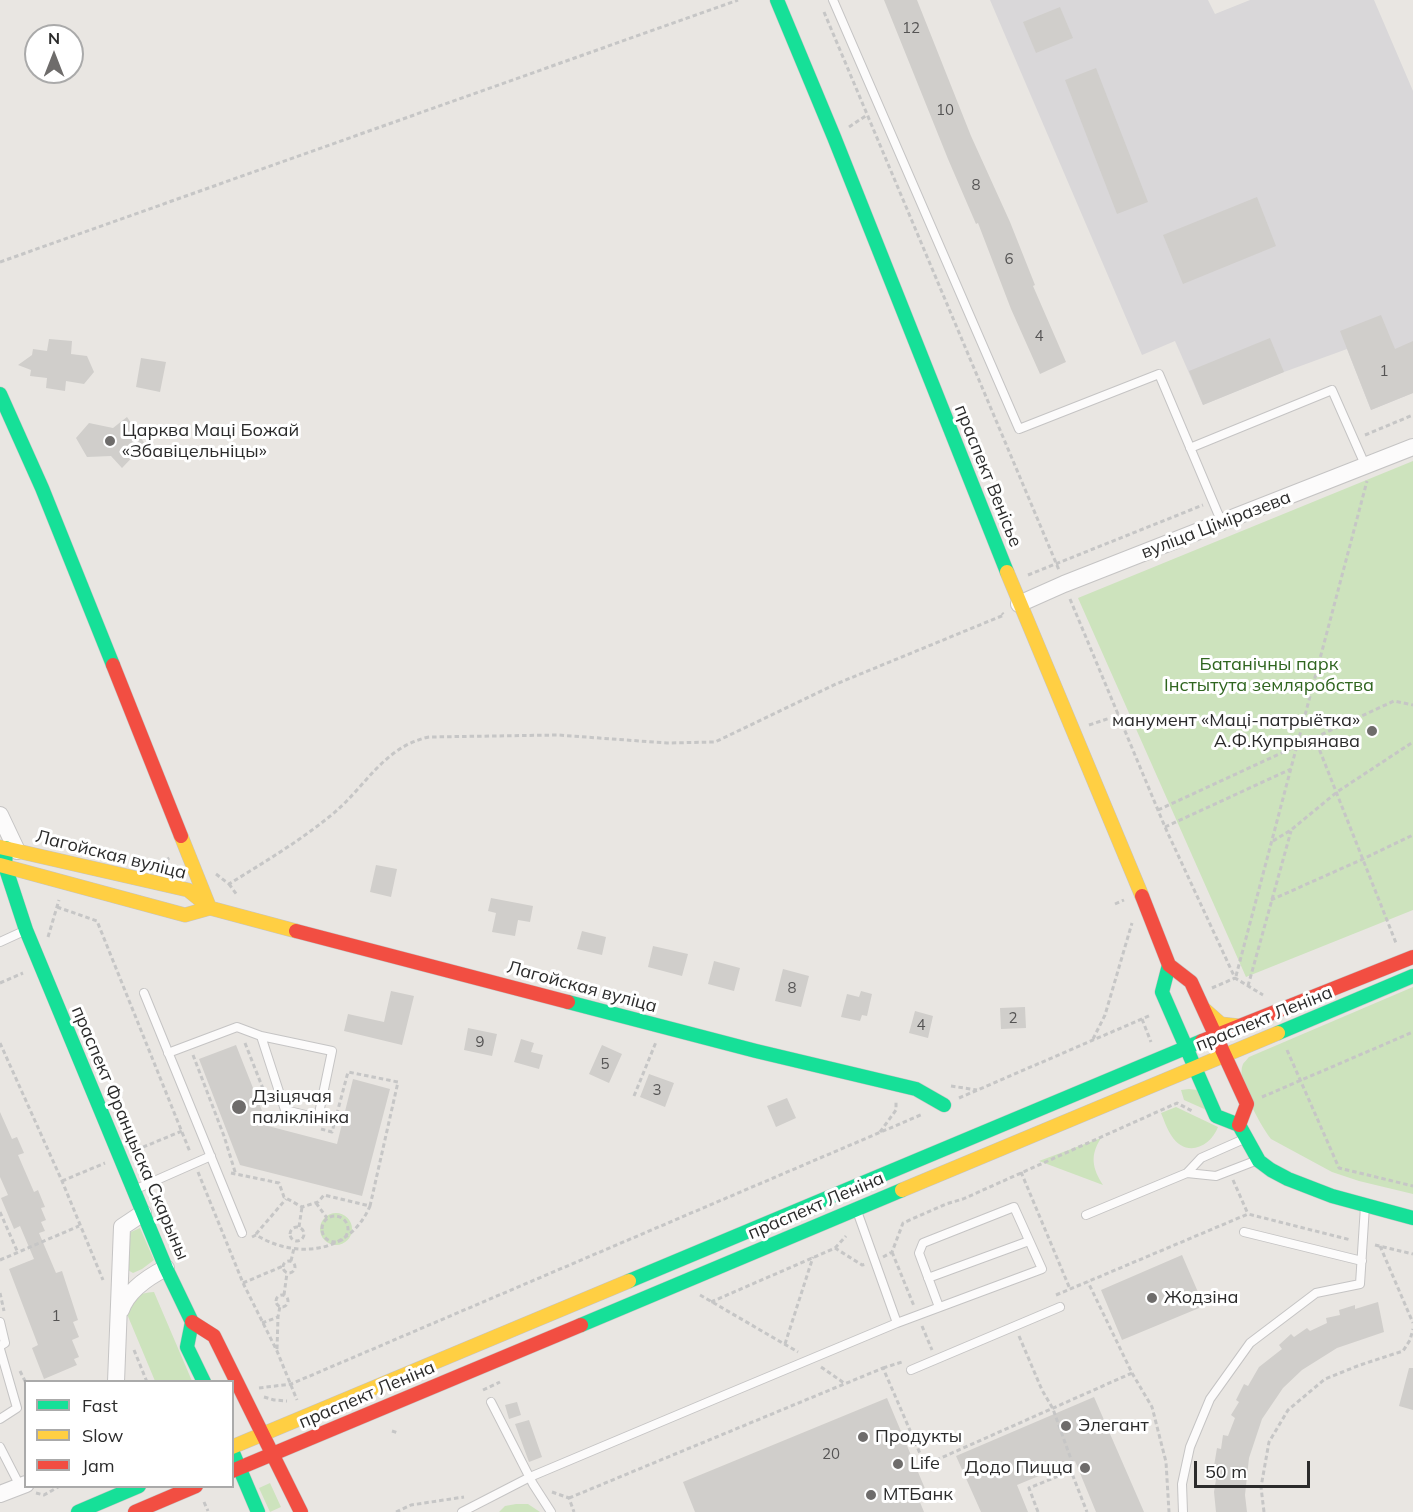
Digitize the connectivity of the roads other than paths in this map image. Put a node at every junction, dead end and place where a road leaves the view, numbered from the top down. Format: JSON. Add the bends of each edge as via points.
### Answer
{"nodes":[{"id":1,"x":777,"y":0,"type":"edge"},
{"id":2,"x":833,"y":0,"type":"edge"},
{"id":3,"x":0,"y":394,"type":"edge"},
{"id":4,"x":1413,"y":447,"type":"edge"},
{"id":5,"x":1190,"y":448,"type":"junction"},
{"id":6,"x":1369,"y":466,"type":"junction"},
{"id":7,"x":1222,"y":523,"type":"junction"},
{"id":8,"x":1019,"y":604,"type":"junction"},
{"id":9,"x":0,"y":815,"type":"edge"},
{"id":10,"x":6,"y":845,"type":"edge"},
{"id":11,"x":6,"y":867,"type":"edge"},
{"id":12,"x":210,"y":908,"type":"junction"},
{"id":13,"x":26,"y":930,"type":"junction"},
{"id":14,"x":0,"y":942,"type":"edge"},
{"id":15,"x":1413,"y":957,"type":"edge"},
{"id":16,"x":1169,"y":965,"type":"junction"},
{"id":17,"x":1413,"y":976,"type":"edge"},
{"id":18,"x":144,"y":993,"type":"dead end"},
{"id":19,"x":1204,"y":1009,"type":"junction"},
{"id":20,"x":1239,"y":1026,"type":"junction"},
{"id":21,"x":1216,"y":1035,"type":"junction"},
{"id":22,"x":261,"y":1036,"type":"junction"},
{"id":23,"x":1186,"y":1048,"type":"junction"},
{"id":24,"x":168,"y":1053,"type":"junction"},
{"id":25,"x":1225,"y":1054,"type":"junction"},
{"id":26,"x":1194,"y":1067,"type":"junction"},
{"id":27,"x":944,"y":1105,"type":"road end"},
{"id":28,"x":1239,"y":1125,"type":"junction"},
{"id":29,"x":1246,"y":1137,"type":"junction"},
{"id":30,"x":211,"y":1156,"type":"junction"},
{"id":31,"x":1258,"y":1160,"type":"junction"},
{"id":32,"x":1187,"y":1173,"type":"junction"},
{"id":33,"x":849,"y":1189,"type":"junction"},
{"id":34,"x":133,"y":1190,"type":"junction"},
{"id":35,"x":1365,"y":1206,"type":"junction"},
{"id":36,"x":857,"y":1209,"type":"junction"},
{"id":37,"x":143,"y":1213,"type":"junction"},
{"id":38,"x":1086,"y":1215,"type":"dead end"},
{"id":39,"x":1413,"y":1218,"type":"edge"},
{"id":40,"x":1244,"y":1232,"type":"dead end"},
{"id":41,"x":244,"y":1236,"type":"road end"},
{"id":42,"x":1029,"y":1241,"type":"junction"},
{"id":43,"x":1362,"y":1261,"type":"junction"},
{"id":44,"x":166,"y":1268,"type":"junction"},
{"id":45,"x":928,"y":1278,"type":"junction"},
{"id":46,"x":1060,"y":1306,"type":"dead end"},
{"id":47,"x":939,"y":1307,"type":"junction"},
{"id":48,"x":119,"y":1317,"type":"junction"},
{"id":49,"x":0,"y":1322,"type":"edge"},
{"id":50,"x":192,"y":1322,"type":"junction"},
{"id":51,"x":897,"y":1323,"type":"junction"},
{"id":52,"x":0,"y":1348,"type":"edge"},
{"id":53,"x":911,"y":1370,"type":"dead end"},
{"id":54,"x":116,"y":1380,"type":"edge"},
{"id":55,"x":203,"y":1380,"type":"edge"},
{"id":56,"x":491,"y":1402,"type":"dead end"},
{"id":57,"x":0,"y":1419,"type":"edge"},
{"id":58,"x":263,"y":1434,"type":"junction"},
{"id":59,"x":0,"y":1447,"type":"edge"},
{"id":60,"x":234,"y":1448,"type":"edge"},
{"id":61,"x":273,"y":1454,"type":"junction"},
{"id":62,"x":236,"y":1469,"type":"edge"},
{"id":63,"x":530,"y":1477,"type":"junction"},
{"id":64,"x":23,"y":1485,"type":"edge"},
{"id":65,"x":134,"y":1488,"type":"edge"},
{"id":66,"x":191,"y":1488,"type":"edge"},
{"id":67,"x":0,"y":1494,"type":"edge"},
{"id":68,"x":78,"y":1512,"type":"edge"},
{"id":69,"x":135,"y":1512,"type":"edge"},
{"id":70,"x":258,"y":1512,"type":"edge"},
{"id":71,"x":301,"y":1512,"type":"edge"},
{"id":72,"x":462,"y":1512,"type":"edge"},
{"id":73,"x":551,"y":1512,"type":"edge"},
{"id":74,"x":1183,"y":1512,"type":"edge"}],
"edges":[{"from":1,"to":8,"type":"main road","name":"праспект Венісье"},
{"from":2,"to":5,"type":"lane","via":[[1018,429],[1159,374]]},
{"from":3,"to":12,"type":"main road","via":[[42,488]]},
{"from":4,"to":6,"type":"street","name":"вуліца Ціміразева"},
{"from":5,"to":6,"type":"lane","via":[[1332,390]]},
{"from":5,"to":7,"type":"lane"},
{"from":6,"to":7,"type":"street","name":"вуліца Ціміразева"},
{"from":7,"to":8,"type":"street","name":"вуліца Ціміразева"},
{"from":8,"to":16,"type":"main road","name":"праспект Венісье"},
{"from":9,"to":10,"type":"street"},
{"from":10,"to":11,"type":"main road","name":"праспект Францыска Скарыны"},
{"from":10,"to":12,"type":"main road","name":"Лагойская вуліца","via":[[188,890]]},
{"from":11,"to":12,"type":"main road","name":"Лагойская вуліца","via":[[185,915]]},
{"from":11,"to":13,"type":"main road","name":"праспект Францыска Скарыны"},
{"from":12,"to":27,"type":"main road","name":"Лагойская вуліца","via":[[756,1052],[916,1089]]},
{"from":13,"to":14,"type":"lane"},
{"from":13,"to":34,"type":"main road","name":"праспект Францыска Скарыны"},
{"from":15,"to":20,"type":"main road","name":"праспект Леніна"},
{"from":16,"to":19,"type":"main road","name":"праспект Венісье","via":[[1191,982]]},
{"from":16,"to":23,"type":"main road","via":[[1162,992]]},
{"from":17,"to":25,"type":"main road","name":"праспект Леніна"},
{"from":18,"to":24,"type":"lane"},
{"from":19,"to":20,"type":"main road","via":[[1221,1024]]},
{"from":19,"to":21,"type":"main road","name":"праспект Венісье"},
{"from":20,"to":21,"type":"main road","name":"праспект Леніна"},
{"from":21,"to":23,"type":"main road","name":"праспект Леніна"},
{"from":21,"to":25,"type":"main road","name":"праспект Венісье"},
{"from":22,"to":22,"type":"lane","via":[[285,1110],[318,1118],[332,1052]]},
{"from":22,"to":24,"type":"lane","via":[[237,1027]]},
{"from":23,"to":26,"type":"main road"},
{"from":23,"to":33,"type":"main road","name":"праспект Леніна"},
{"from":24,"to":30,"type":"lane"},
{"from":25,"to":26,"type":"main road","name":"праспект Леніна"},
{"from":25,"to":28,"type":"main road","name":"праспект Венісье","via":[[1246,1104]]},
{"from":26,"to":28,"type":"main road","via":[[1216,1116]]},
{"from":26,"to":36,"type":"main road","name":"праспект Леніна"},
{"from":28,"to":29,"type":"main road"},
{"from":29,"to":31,"type":"main road"},
{"from":29,"to":32,"type":"lane","via":[[1201,1158]]},
{"from":30,"to":34,"type":"lane"},
{"from":30,"to":41,"type":"lane"},
{"from":31,"to":32,"type":"lane","via":[[1216,1176]]},
{"from":31,"to":35,"type":"main road","via":[[1291,1180]]},
{"from":32,"to":38,"type":"lane"},
{"from":33,"to":36,"type":"lane"},
{"from":33,"to":58,"type":"main road","name":"праспект Леніна"},
{"from":34,"to":37,"type":"main road","name":"праспект Францыска Скарыны"},
{"from":35,"to":39,"type":"main road"},
{"from":35,"to":43,"type":"lane"},
{"from":36,"to":51,"type":"lane"},
{"from":36,"to":61,"type":"main road","name":"праспект Леніна"},
{"from":37,"to":44,"type":"main road","name":"праспект Францыска Скарыны"},
{"from":37,"to":48,"type":"street","via":[[122,1227]]},
{"from":40,"to":43,"type":"lane"},
{"from":42,"to":45,"type":"lane"},
{"from":42,"to":45,"type":"lane","via":[[1014,1208],[923,1243],[919,1252]]},
{"from":42,"to":47,"type":"lane","via":[[1042,1269]]},
{"from":43,"to":74,"type":"lane","via":[[1360,1284],[1316,1293],[1250,1343],[1210,1400],[1190,1447],[1182,1484]]},
{"from":44,"to":48,"type":"street","via":[[125,1298]]},
{"from":44,"to":50,"type":"main road","name":"праспект Францыска Скарыны"},
{"from":45,"to":47,"type":"lane"},
{"from":46,"to":53,"type":"lane"},
{"from":47,"to":51,"type":"lane"},
{"from":48,"to":54,"type":"street"},
{"from":49,"to":52,"type":"lane","via":[[5,1343]]},
{"from":50,"to":55,"type":"main road","name":"праспект Францыска Скарыны","via":[[188,1347]]},
{"from":50,"to":58,"type":"main road","via":[[214,1336]]},
{"from":51,"to":63,"type":"lane"},
{"from":52,"to":57,"type":"lane","via":[[17,1408]]},
{"from":56,"to":63,"type":"lane"},
{"from":58,"to":60,"type":"main road","name":"праспект Леніна"},
{"from":58,"to":61,"type":"main road"},
{"from":59,"to":64,"type":"lane"},
{"from":61,"to":62,"type":"main road","name":"праспект Леніна"},
{"from":61,"to":71,"type":"main road"},
{"from":62,"to":70,"type":"main road"},
{"from":63,"to":72,"type":"lane"},
{"from":63,"to":73,"type":"lane"},
{"from":64,"to":67,"type":"street"},
{"from":65,"to":68,"type":"main road"},
{"from":66,"to":69,"type":"main road"}]}
